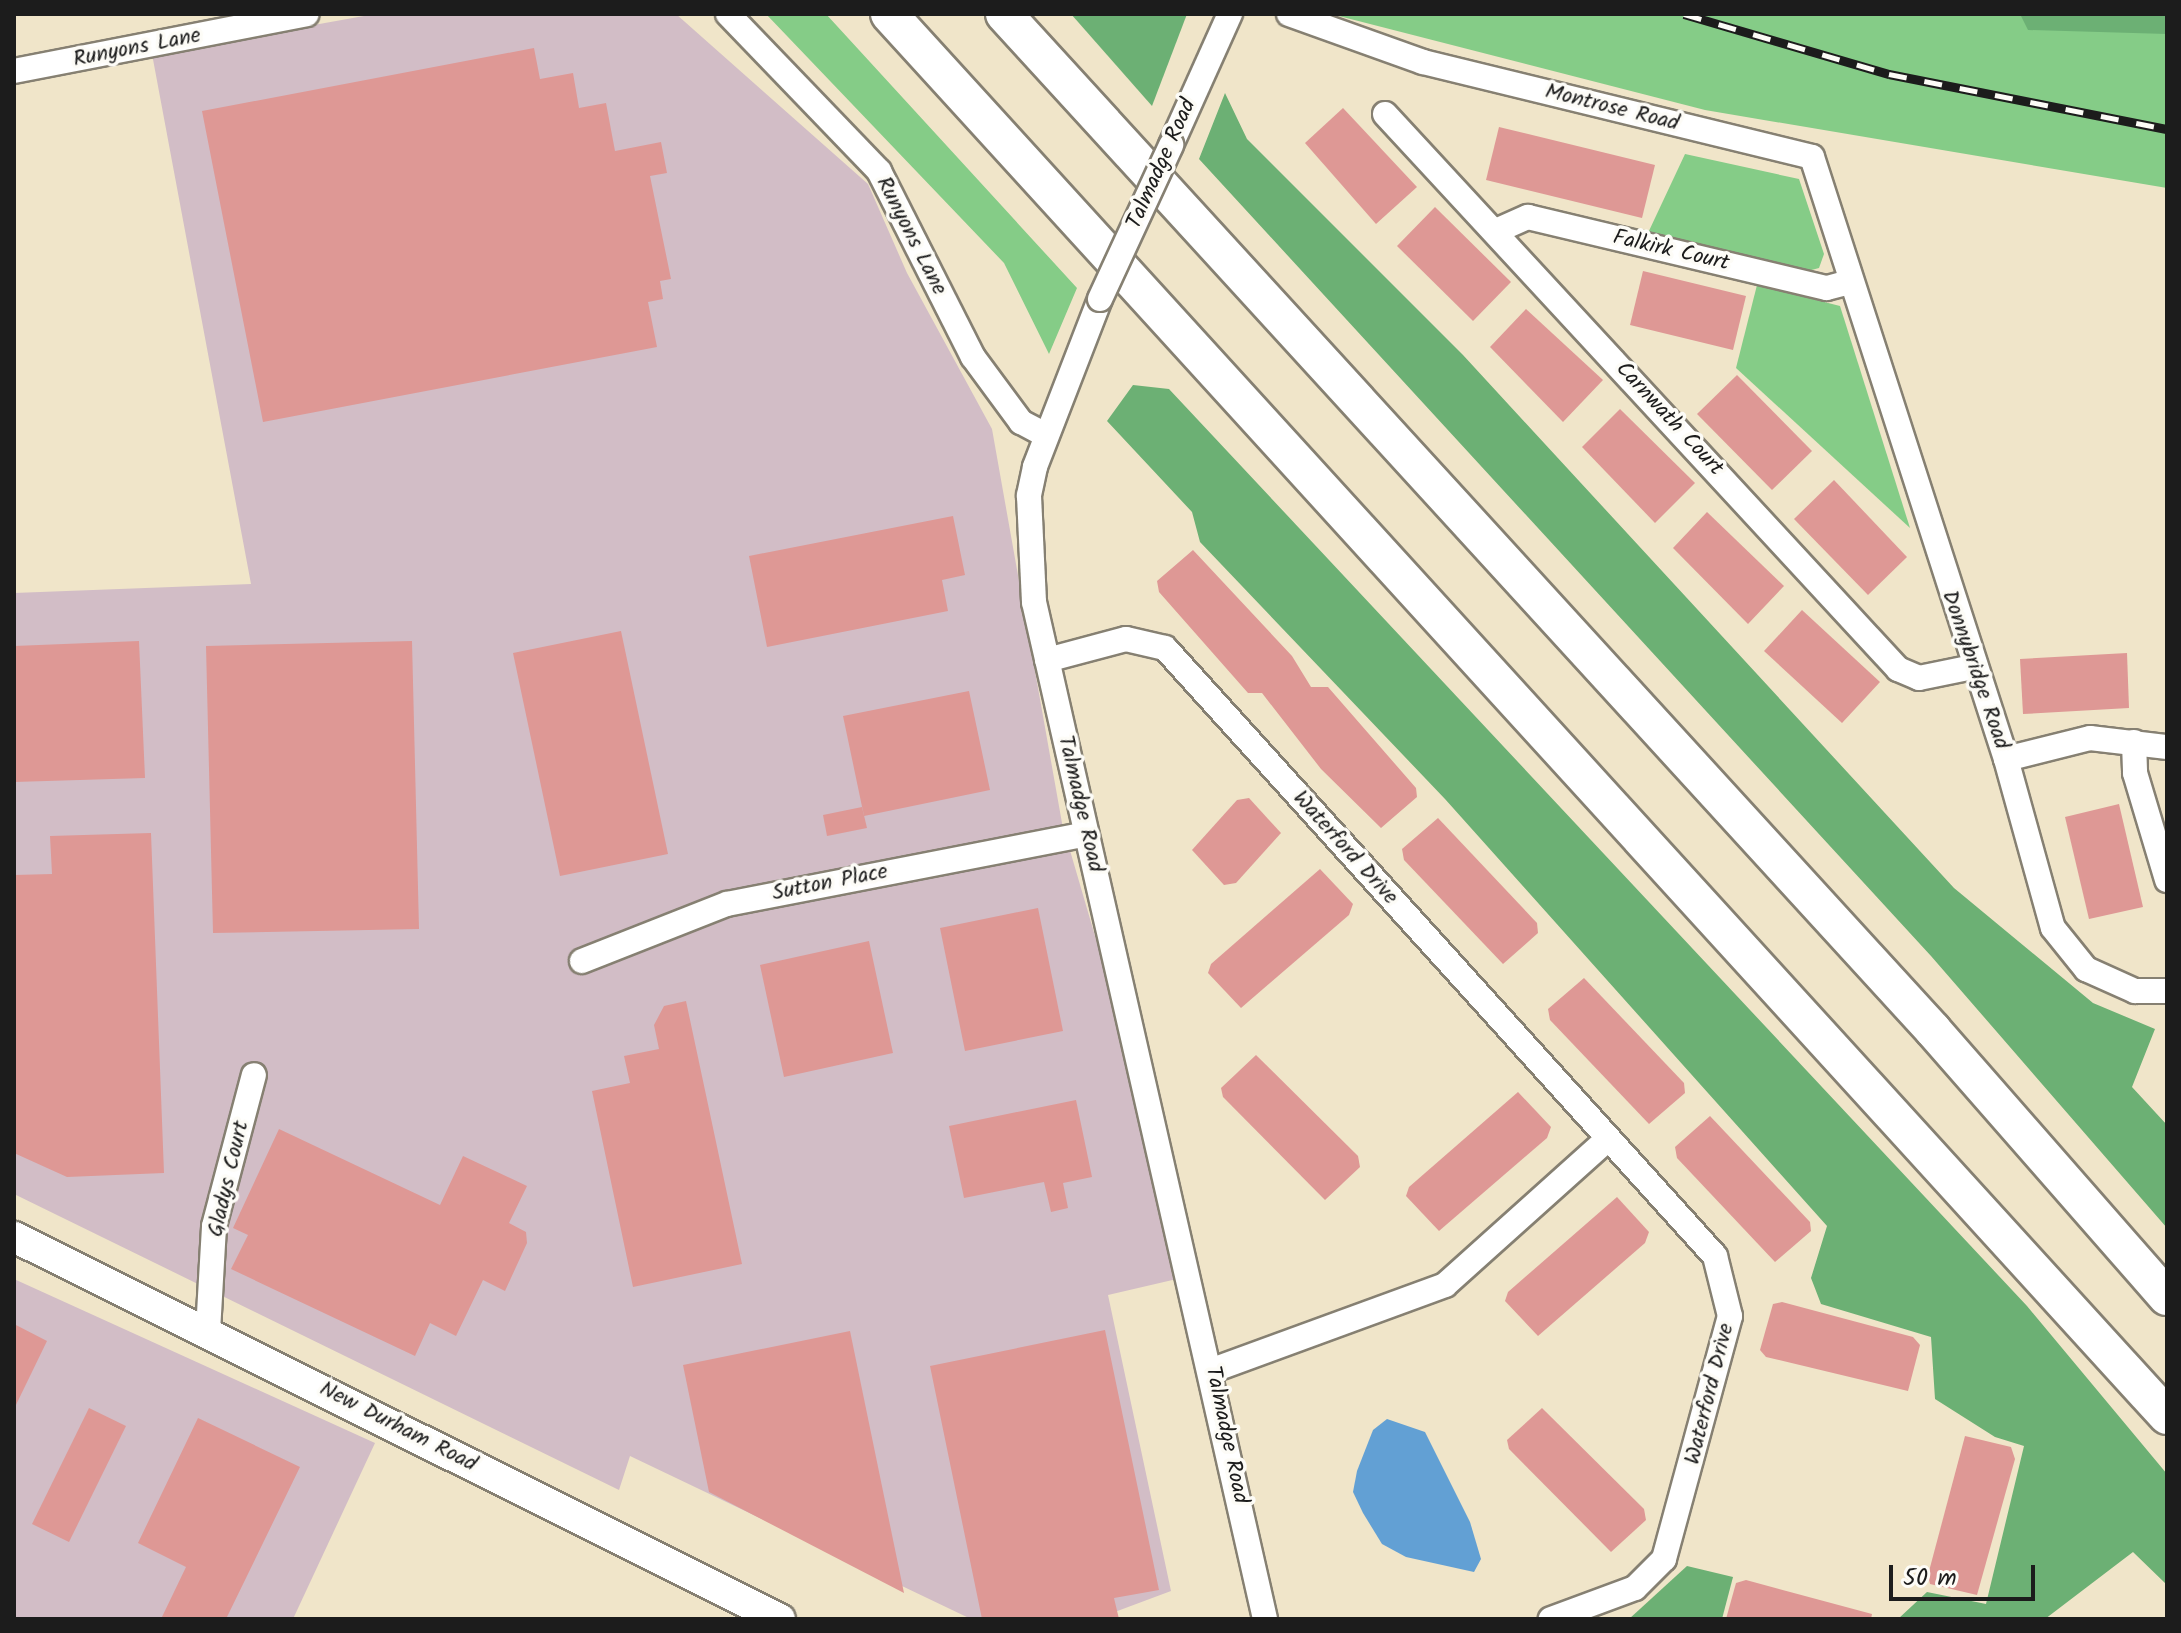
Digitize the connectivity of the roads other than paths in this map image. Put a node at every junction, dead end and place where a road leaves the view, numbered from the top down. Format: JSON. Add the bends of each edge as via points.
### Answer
{"nodes":[{"id":1,"x":306,"y":14,"type":"edge"},
{"id":2,"x":728,"y":14,"type":"edge"},
{"id":3,"x":889,"y":14,"type":"edge"},
{"id":4,"x":1004,"y":14,"type":"edge"},
{"id":5,"x":1230,"y":14,"type":"edge"},
{"id":6,"x":1289,"y":14,"type":"edge"},
{"id":7,"x":14,"y":71,"type":"edge"},
{"id":8,"x":1385,"y":114,"type":"dead end"},
{"id":9,"x":1496,"y":231,"type":"junction"},
{"id":10,"x":1849,"y":282,"type":"junction"},
{"id":11,"x":1044,"y":434,"type":"junction"},
{"id":12,"x":1047,"y":660,"type":"junction"},
{"id":13,"x":1973,"y":667,"type":"junction"},
{"id":14,"x":2134,"y":742,"type":"junction"},
{"id":15,"x":2167,"y":747,"type":"edge"},
{"id":16,"x":2006,"y":759,"type":"junction"},
{"id":17,"x":1086,"y":834,"type":"junction"},
{"id":18,"x":2167,"y":880,"type":"edge"},
{"id":19,"x":582,"y":961,"type":"dead end"},
{"id":20,"x":2167,"y":991,"type":"edge"},
{"id":21,"x":254,"y":1075,"type":"dead end"},
{"id":22,"x":1608,"y":1139,"type":"junction"},
{"id":23,"x":14,"y":1237,"type":"edge"},
{"id":24,"x":2167,"y":1297,"type":"edge"},
{"id":25,"x":208,"y":1331,"type":"junction"},
{"id":26,"x":1213,"y":1370,"type":"junction"},
{"id":27,"x":2167,"y":1416,"type":"edge"},
{"id":28,"x":780,"y":1619,"type":"edge"},
{"id":29,"x":1265,"y":1619,"type":"edge"},
{"id":30,"x":1551,"y":1619,"type":"edge"}],
"edges":[{"from":1,"to":7,"type":"street","name":"Runyons Lane"},
{"from":2,"to":11,"type":"street","name":"Runyons Lane","via":[[879,171],[973,357],[1021,422]]},
{"from":3,"to":27,"type":"highway"},
{"from":4,"to":24,"type":"highway","via":[[1933,1030]]},
{"from":5,"to":11,"type":"street","name":"Talmadge Road","bridge":true},
{"from":6,"to":10,"type":"street","name":"Montrose Road","via":[[1423,62],[1812,157]]},
{"from":8,"to":9,"type":"street","name":"Carnwath Court"},
{"from":9,"to":10,"type":"street","name":"Falkirk Court","via":[[1528,217],[1827,288]]},
{"from":9,"to":13,"type":"street","name":"Carnwath Court","via":[[1898,669],[1919,678]]},
{"from":10,"to":13,"type":"street","name":"Donnybridge Road"},
{"from":11,"to":12,"type":"street","name":"Talmadge Road","via":[[1029,496],[1034,602]]},
{"from":12,"to":17,"type":"street","name":"Talmadge Road"},
{"from":12,"to":22,"type":"street","name":"Waterford Drive","via":[[1126,639],[1165,648]]},
{"from":13,"to":16,"type":"street","name":"Donnybridge Road"},
{"from":14,"to":15,"type":"street"},
{"from":14,"to":16,"type":"street","via":[[2090,738]]},
{"from":14,"to":18,"type":"street","via":[[2135,773]]},
{"from":16,"to":20,"type":"street","name":"Donnybridge Road","via":[[2053,928],[2086,969],[2135,991]]},
{"from":17,"to":19,"type":"street","name":"Sutton Place","via":[[727,904]]},
{"from":17,"to":26,"type":"street","name":"Talmadge Road"},
{"from":21,"to":25,"type":"street","name":"Gladys Court","via":[[214,1226]]},
{"from":22,"to":26,"type":"street","via":[[1445,1285]]},
{"from":22,"to":30,"type":"street","name":"Waterford Drive","via":[[1715,1256],[1730,1316],[1664,1559],[1635,1588]]},
{"from":23,"to":25,"type":"main road","name":"New Durham Road"},
{"from":25,"to":28,"type":"main road","name":"New Durham Road"},
{"from":26,"to":29,"type":"street","name":"Talmadge Road"}]}
